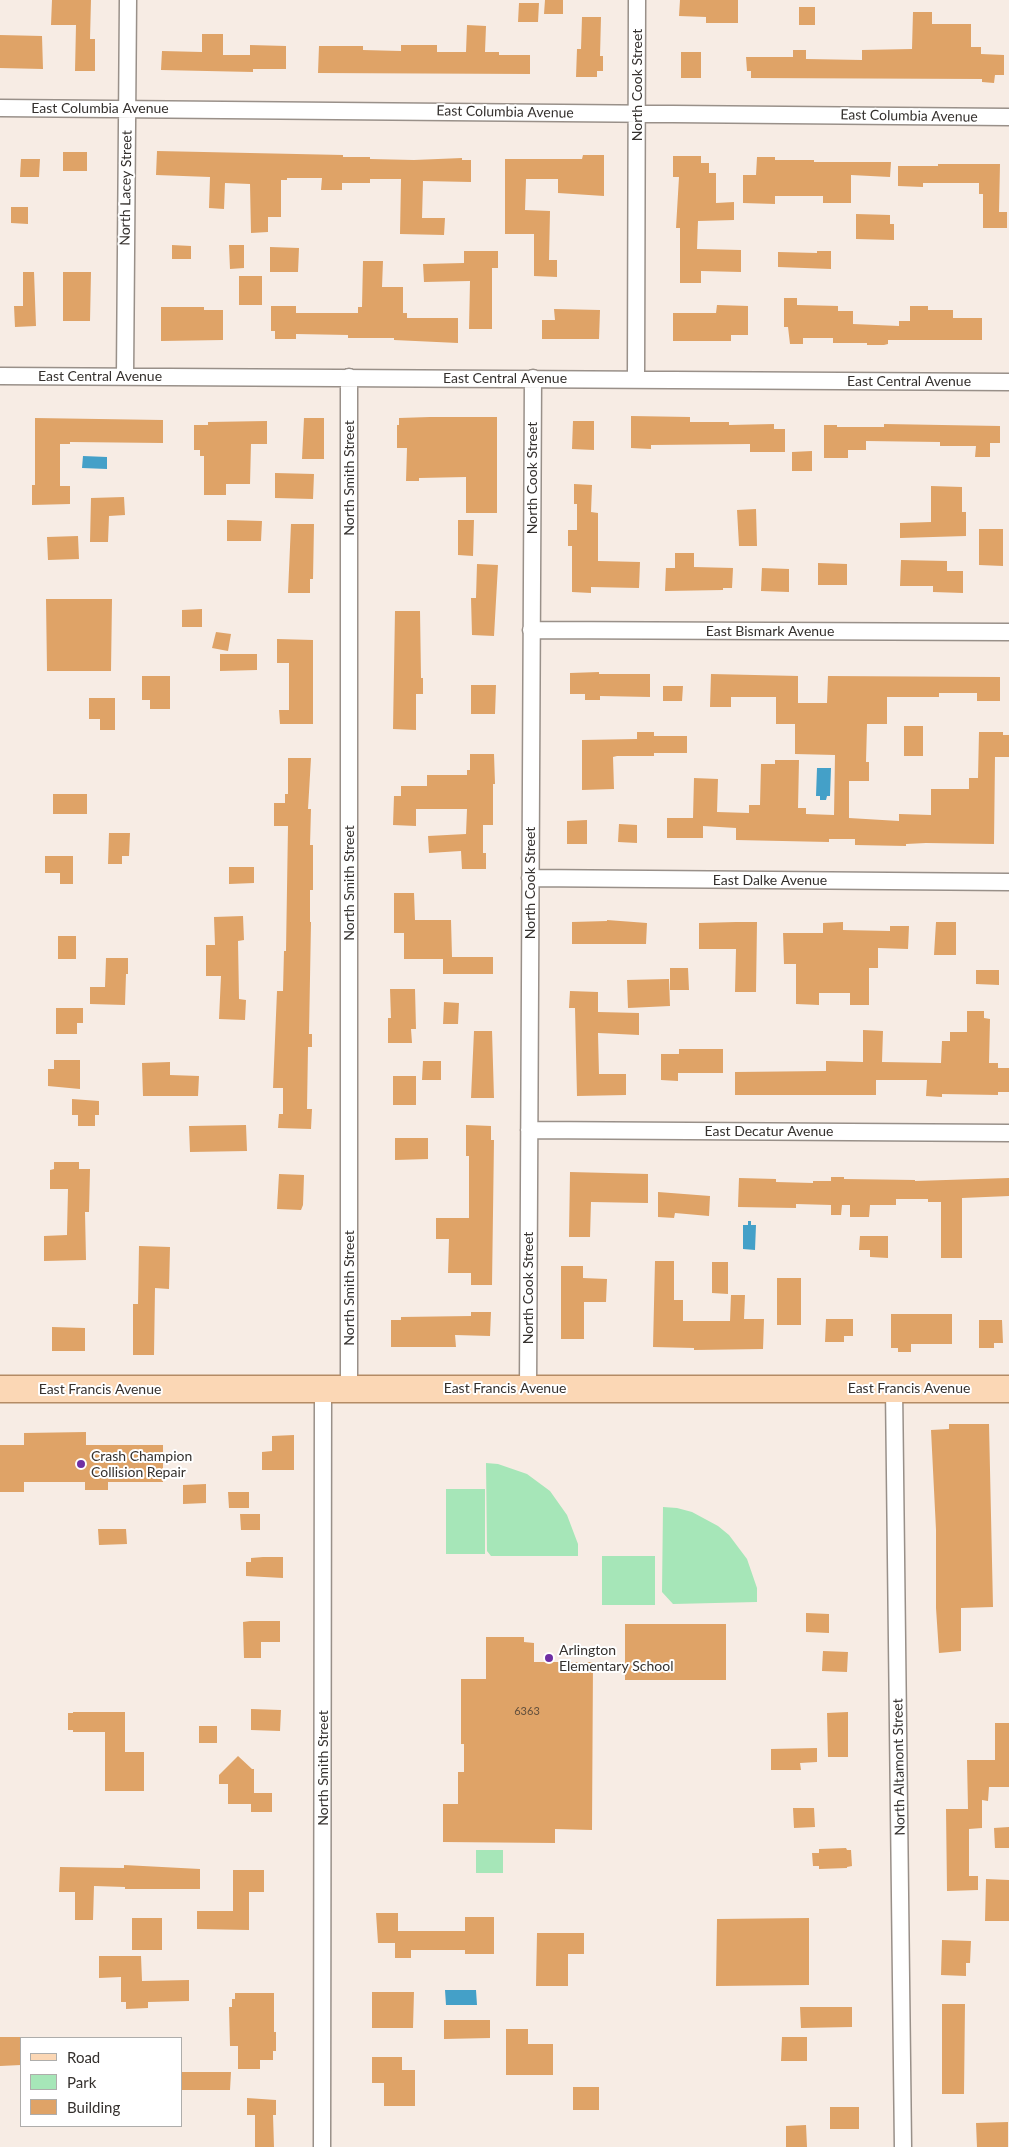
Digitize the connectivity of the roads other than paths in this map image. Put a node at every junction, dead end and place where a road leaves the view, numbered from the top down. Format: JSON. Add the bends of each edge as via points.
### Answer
{"nodes":[{"id":1,"x":128,"y":0,"type":"edge"},
{"id":2,"x":637,"y":0,"type":"edge"},
{"id":3,"x":0,"y":108,"type":"edge"},
{"id":4,"x":128,"y":108,"type":"junction"},
{"id":5,"x":636,"y":113,"type":"junction"},
{"id":6,"x":1009,"y":117,"type":"edge"},
{"id":7,"x":0,"y":376,"type":"edge"},
{"id":8,"x":125,"y":376,"type":"junction"},
{"id":9,"x":349,"y":377,"type":"junction"},
{"id":10,"x":533,"y":378,"type":"junction"},
{"id":11,"x":636,"y":379,"type":"junction"},
{"id":12,"x":1009,"y":382,"type":"edge"},
{"id":13,"x":531,"y":630,"type":"junction"},
{"id":14,"x":1009,"y":632,"type":"edge"},
{"id":15,"x":530,"y":878,"type":"junction"},
{"id":16,"x":1009,"y":882,"type":"edge"},
{"id":17,"x":529,"y":1130,"type":"junction"},
{"id":18,"x":1009,"y":1133,"type":"edge"},
{"id":19,"x":349,"y":1388,"type":"junction"},
{"id":20,"x":528,"y":1388,"type":"junction"},
{"id":21,"x":894,"y":1388,"type":"junction"},
{"id":22,"x":0,"y":1389,"type":"edge"},
{"id":23,"x":323,"y":1389,"type":"junction"},
{"id":24,"x":1009,"y":1389,"type":"edge"},
{"id":25,"x":322,"y":2147,"type":"edge"},
{"id":26,"x":903,"y":2147,"type":"edge"}],
"edges":[{"from":1,"to":4,"type":"street","name":"North Lacey Street"},
{"from":2,"to":5,"type":"street","name":"North Cook Street"},
{"from":3,"to":4,"type":"street","name":"East Columbia Avenue"},
{"from":4,"to":5,"type":"street","name":"East Columbia Avenue"},
{"from":4,"to":8,"type":"street","name":"North Lacey Street"},
{"from":5,"to":6,"type":"street","name":"East Columbia Avenue"},
{"from":5,"to":11,"type":"street","name":"North Cook Street"},
{"from":7,"to":8,"type":"street","name":"East Central Avenue"},
{"from":8,"to":9,"type":"street","name":"East Central Avenue"},
{"from":9,"to":10,"type":"street","name":"East Central Avenue"},
{"from":9,"to":19,"type":"street","name":"North Smith Street"},
{"from":10,"to":11,"type":"street","name":"East Central Avenue"},
{"from":10,"to":13,"type":"street","name":"North Cook Street"},
{"from":11,"to":12,"type":"street","name":"East Central Avenue"},
{"from":13,"to":14,"type":"street","name":"East Bismark Avenue"},
{"from":13,"to":15,"type":"street","name":"North Cook Street"},
{"from":15,"to":16,"type":"street","name":"East Dalke Avenue"},
{"from":15,"to":17,"type":"street","name":"North Cook Street"},
{"from":17,"to":18,"type":"street","name":"East Decatur Avenue"},
{"from":17,"to":20,"type":"street","name":"North Cook Street"},
{"from":19,"to":20,"type":"main road","name":"East Francis Avenue"},
{"from":19,"to":23,"type":"main road","name":"East Francis Avenue"},
{"from":20,"to":21,"type":"main road","name":"East Francis Avenue"},
{"from":21,"to":24,"type":"main road","name":"East Francis Avenue"},
{"from":21,"to":26,"type":"street","name":"North Altamont Street"},
{"from":22,"to":23,"type":"main road","name":"East Francis Avenue"},
{"from":23,"to":25,"type":"street","name":"North Smith Street"}]}
